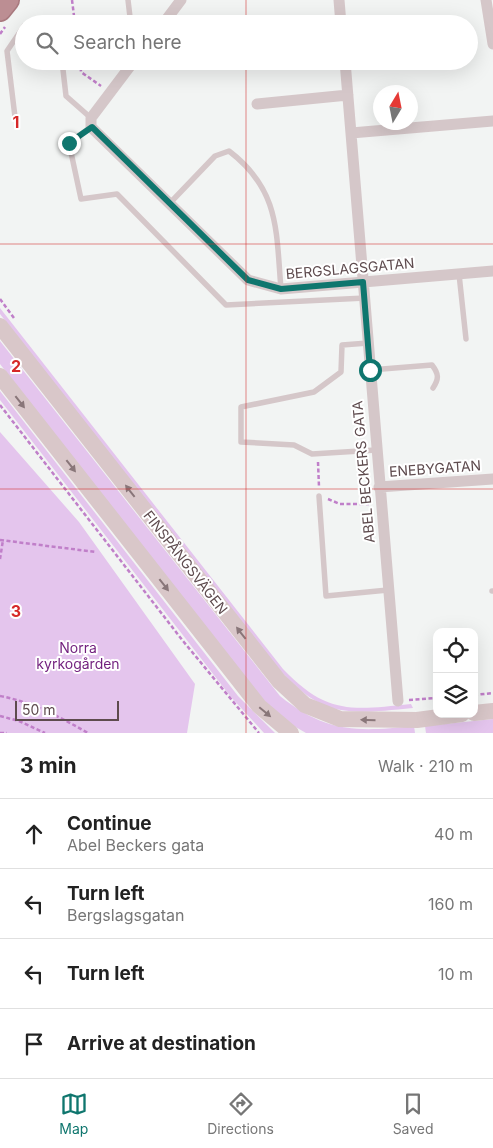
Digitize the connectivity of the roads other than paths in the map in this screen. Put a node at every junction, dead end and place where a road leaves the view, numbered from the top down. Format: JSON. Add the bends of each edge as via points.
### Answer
{"nodes":[{"id":1,"x":8,"y":0,"type":"edge"},
{"id":2,"x":128,"y":0,"type":"edge"},
{"id":3,"x":181,"y":0,"type":"edge"},
{"id":4,"x":339,"y":0,"type":"edge"},
{"id":5,"x":486,"y":0,"type":"edge"},
{"id":6,"x":0,"y":10,"type":"edge"},
{"id":7,"x":130,"y":15,"type":"edge"},
{"id":8,"x":170,"y":15,"type":"edge"},
{"id":9,"x":340,"y":15,"type":"edge"},
{"id":10,"x":15,"y":39,"type":"edge"},
{"id":11,"x":493,"y":44,"type":"edge"},
{"id":12,"x":63,"y":70,"type":"edge"},
{"id":13,"x":127,"y":70,"type":"edge"},
{"id":14,"x":345,"y":70,"type":"edge"},
{"id":15,"x":348,"y":95,"type":"junction"},
{"id":16,"x":257,"y":104,"type":"dead end"},
{"id":17,"x":15,"y":117,"type":"dead end"},
{"id":18,"x":493,"y":120,"type":"edge"},
{"id":19,"x":91,"y":122,"type":"junction"},
{"id":20,"x":351,"y":133,"type":"junction"},
{"id":21,"x":170,"y":203,"type":"junction"},
{"id":22,"x":493,"y":271,"type":"edge"},
{"id":23,"x":460,"y":274,"type":"junction"},
{"id":24,"x":363,"y":282,"type":"junction"},
{"id":25,"x":281,"y":289,"type":"junction"},
{"id":26,"x":365,"y":298,"type":"junction"},
{"id":27,"x":0,"y":326,"type":"edge"},
{"id":28,"x":466,"y":339,"type":"dead end"},
{"id":29,"x":368,"y":343,"type":"junction"},
{"id":30,"x":370,"y":370,"type":"junction"},
{"id":31,"x":0,"y":376,"type":"edge"},
{"id":32,"x":434,"y":388,"type":"dead end"},
{"id":33,"x":376,"y":450,"type":"junction"},
{"id":34,"x":493,"y":479,"type":"edge"},
{"id":35,"x":379,"y":486,"type":"junction"},
{"id":36,"x":319,"y":496,"type":"road end"},
{"id":37,"x":388,"y":590,"type":"junction"},
{"id":38,"x":398,"y":702,"type":"road end"},
{"id":39,"x":493,"y":711,"type":"edge"},
{"id":40,"x":478,"y":713,"type":"edge"},
{"id":41,"x":433,"y":718,"type":"edge"},
{"id":42,"x":291,"y":733,"type":"edge"}],
"edges":[{"from":1,"to":6,"type":"highway"},
{"from":2,"to":7,"type":"lane"},
{"from":3,"to":8,"type":"street"},
{"from":4,"to":9,"type":"street"},
{"from":5,"to":11,"type":"street"},
{"from":10,"to":17,"type":"lane","via":[[7,51]]},
{"from":12,"to":19,"type":"lane","via":[[66,96]]},
{"from":13,"to":19,"type":"street"},
{"from":14,"to":15,"type":"street","name":"ABEL BECKERS GATA"},
{"from":15,"to":16,"type":"street"},
{"from":15,"to":20,"type":"street","name":"ABEL BECKERS GATA"},
{"from":18,"to":20,"type":"street"},
{"from":19,"to":21,"type":"street","name":"BERGSLAGSGATAN"},
{"from":19,"to":26,"type":"lane","via":[[69,143],[81,199],[117,194],[226,305]]},
{"from":20,"to":24,"type":"street","name":"ABEL BECKERS GATA"},
{"from":21,"to":25,"type":"street","name":"BERGSLAGSGATAN","via":[[248,280]]},
{"from":21,"to":25,"type":"lane","via":[[215,156],[229,152],[242,161],[258,179],[274,210]]},
{"from":22,"to":23,"type":"street","name":"BERGSLAGSGATAN"},
{"from":23,"to":24,"type":"street","name":"BERGSLAGSGATAN"},
{"from":23,"to":28,"type":"lane"},
{"from":24,"to":25,"type":"street","name":"BERGSLAGSGATAN"},
{"from":24,"to":26,"type":"street","name":"ABEL BECKERS GATA"},
{"from":26,"to":29,"type":"street","name":"ABEL BECKERS GATA"},
{"from":41,"to":27,"type":"main road","name":"FINSPÅNGSVÄGEN","one_way":true,"via":[[340,719],[305,705],[279,681]]},
{"from":29,"to":30,"type":"street","name":"ABEL BECKERS GATA"},
{"from":29,"to":33,"type":"lane","via":[[342,345],[341,372],[314,392],[241,407],[241,442],[294,445],[312,454]]},
{"from":30,"to":32,"type":"lane","via":[[432,365],[438,380]]},
{"from":30,"to":33,"type":"street","name":"ABEL BECKERS GATA"},
{"from":31,"to":42,"type":"main road","one_way":true,"via":[[259,706]]},
{"from":33,"to":35,"type":"street","name":"ABEL BECKERS GATA"},
{"from":34,"to":35,"type":"street","name":"ENEBYGATAN"},
{"from":35,"to":37,"type":"street","name":"ABEL BECKERS GATA"},
{"from":36,"to":37,"type":"lane","via":[[326,596]]},
{"from":37,"to":38,"type":"street","name":"ABEL BECKERS GATA"},
{"from":39,"to":40,"type":"main road"}]}
